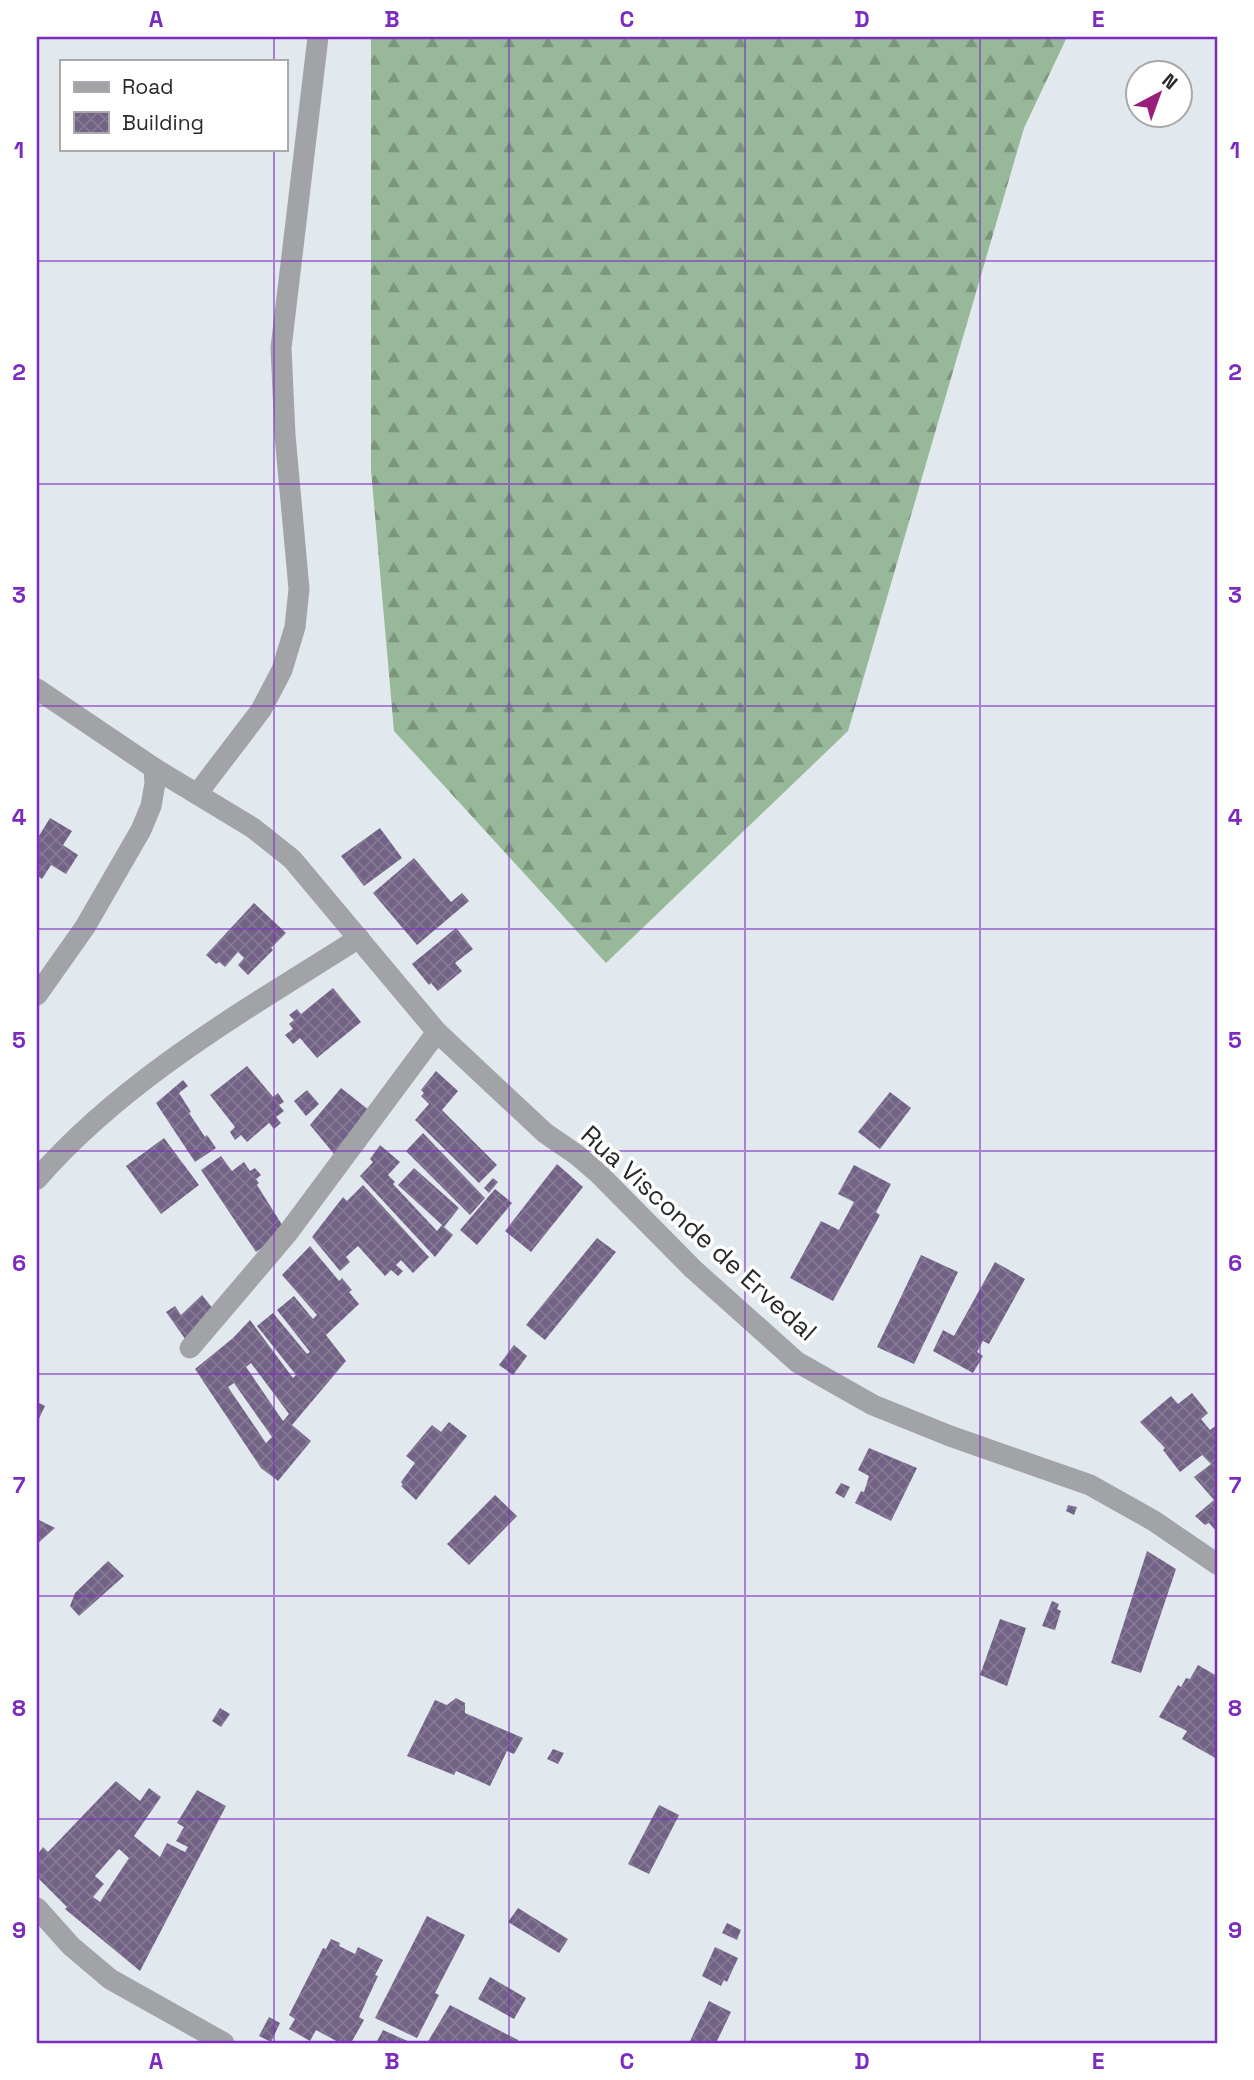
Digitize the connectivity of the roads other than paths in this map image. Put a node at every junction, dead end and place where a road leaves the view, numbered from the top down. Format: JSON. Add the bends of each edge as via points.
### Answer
{"nodes":[{"id":1,"x":318,"y":37,"type":"edge"},
{"id":2,"x":37,"y":689,"type":"edge"},
{"id":3,"x":154,"y":768,"type":"junction"},
{"id":4,"x":197,"y":794,"type":"junction"},
{"id":5,"x":359,"y":938,"type":"junction"},
{"id":6,"x":37,"y":995,"type":"edge"},
{"id":7,"x":437,"y":1032,"type":"junction"},
{"id":8,"x":37,"y":1179,"type":"edge"},
{"id":9,"x":190,"y":1348,"type":"dead end"},
{"id":10,"x":1217,"y":1564,"type":"edge"},
{"id":11,"x":37,"y":1908,"type":"edge"},
{"id":12,"x":223,"y":2043,"type":"edge"}],
"edges":[{"from":1,"to":4,"type":"street","via":[[281,348],[299,589],[295,627],[282,670],[261,710]]},
{"from":2,"to":3,"type":"street","name":"Rua Visconde de Ervedal"},
{"from":3,"to":4,"type":"street","name":"Rua Visconde de Ervedal"},
{"from":3,"to":6,"type":"street","via":[[151,806],[141,830],[85,926]]},
{"from":4,"to":5,"type":"street","name":"Rua Visconde de Ervedal","via":[[253,828],[292,859]]},
{"from":5,"to":7,"type":"street","name":"Rua Visconde de Ervedal"},
{"from":5,"to":8,"type":"street","via":[[167,1064],[90,1122]]},
{"from":7,"to":9,"type":"street","via":[[287,1234]]},
{"from":7,"to":10,"type":"street","name":"Rua Visconde de Ervedal","via":[[545,1133],[599,1174],[692,1269],[797,1362],[884,1410],[1090,1485]]},
{"from":11,"to":12,"type":"street","via":[[71,1946],[110,1979]]}]}
